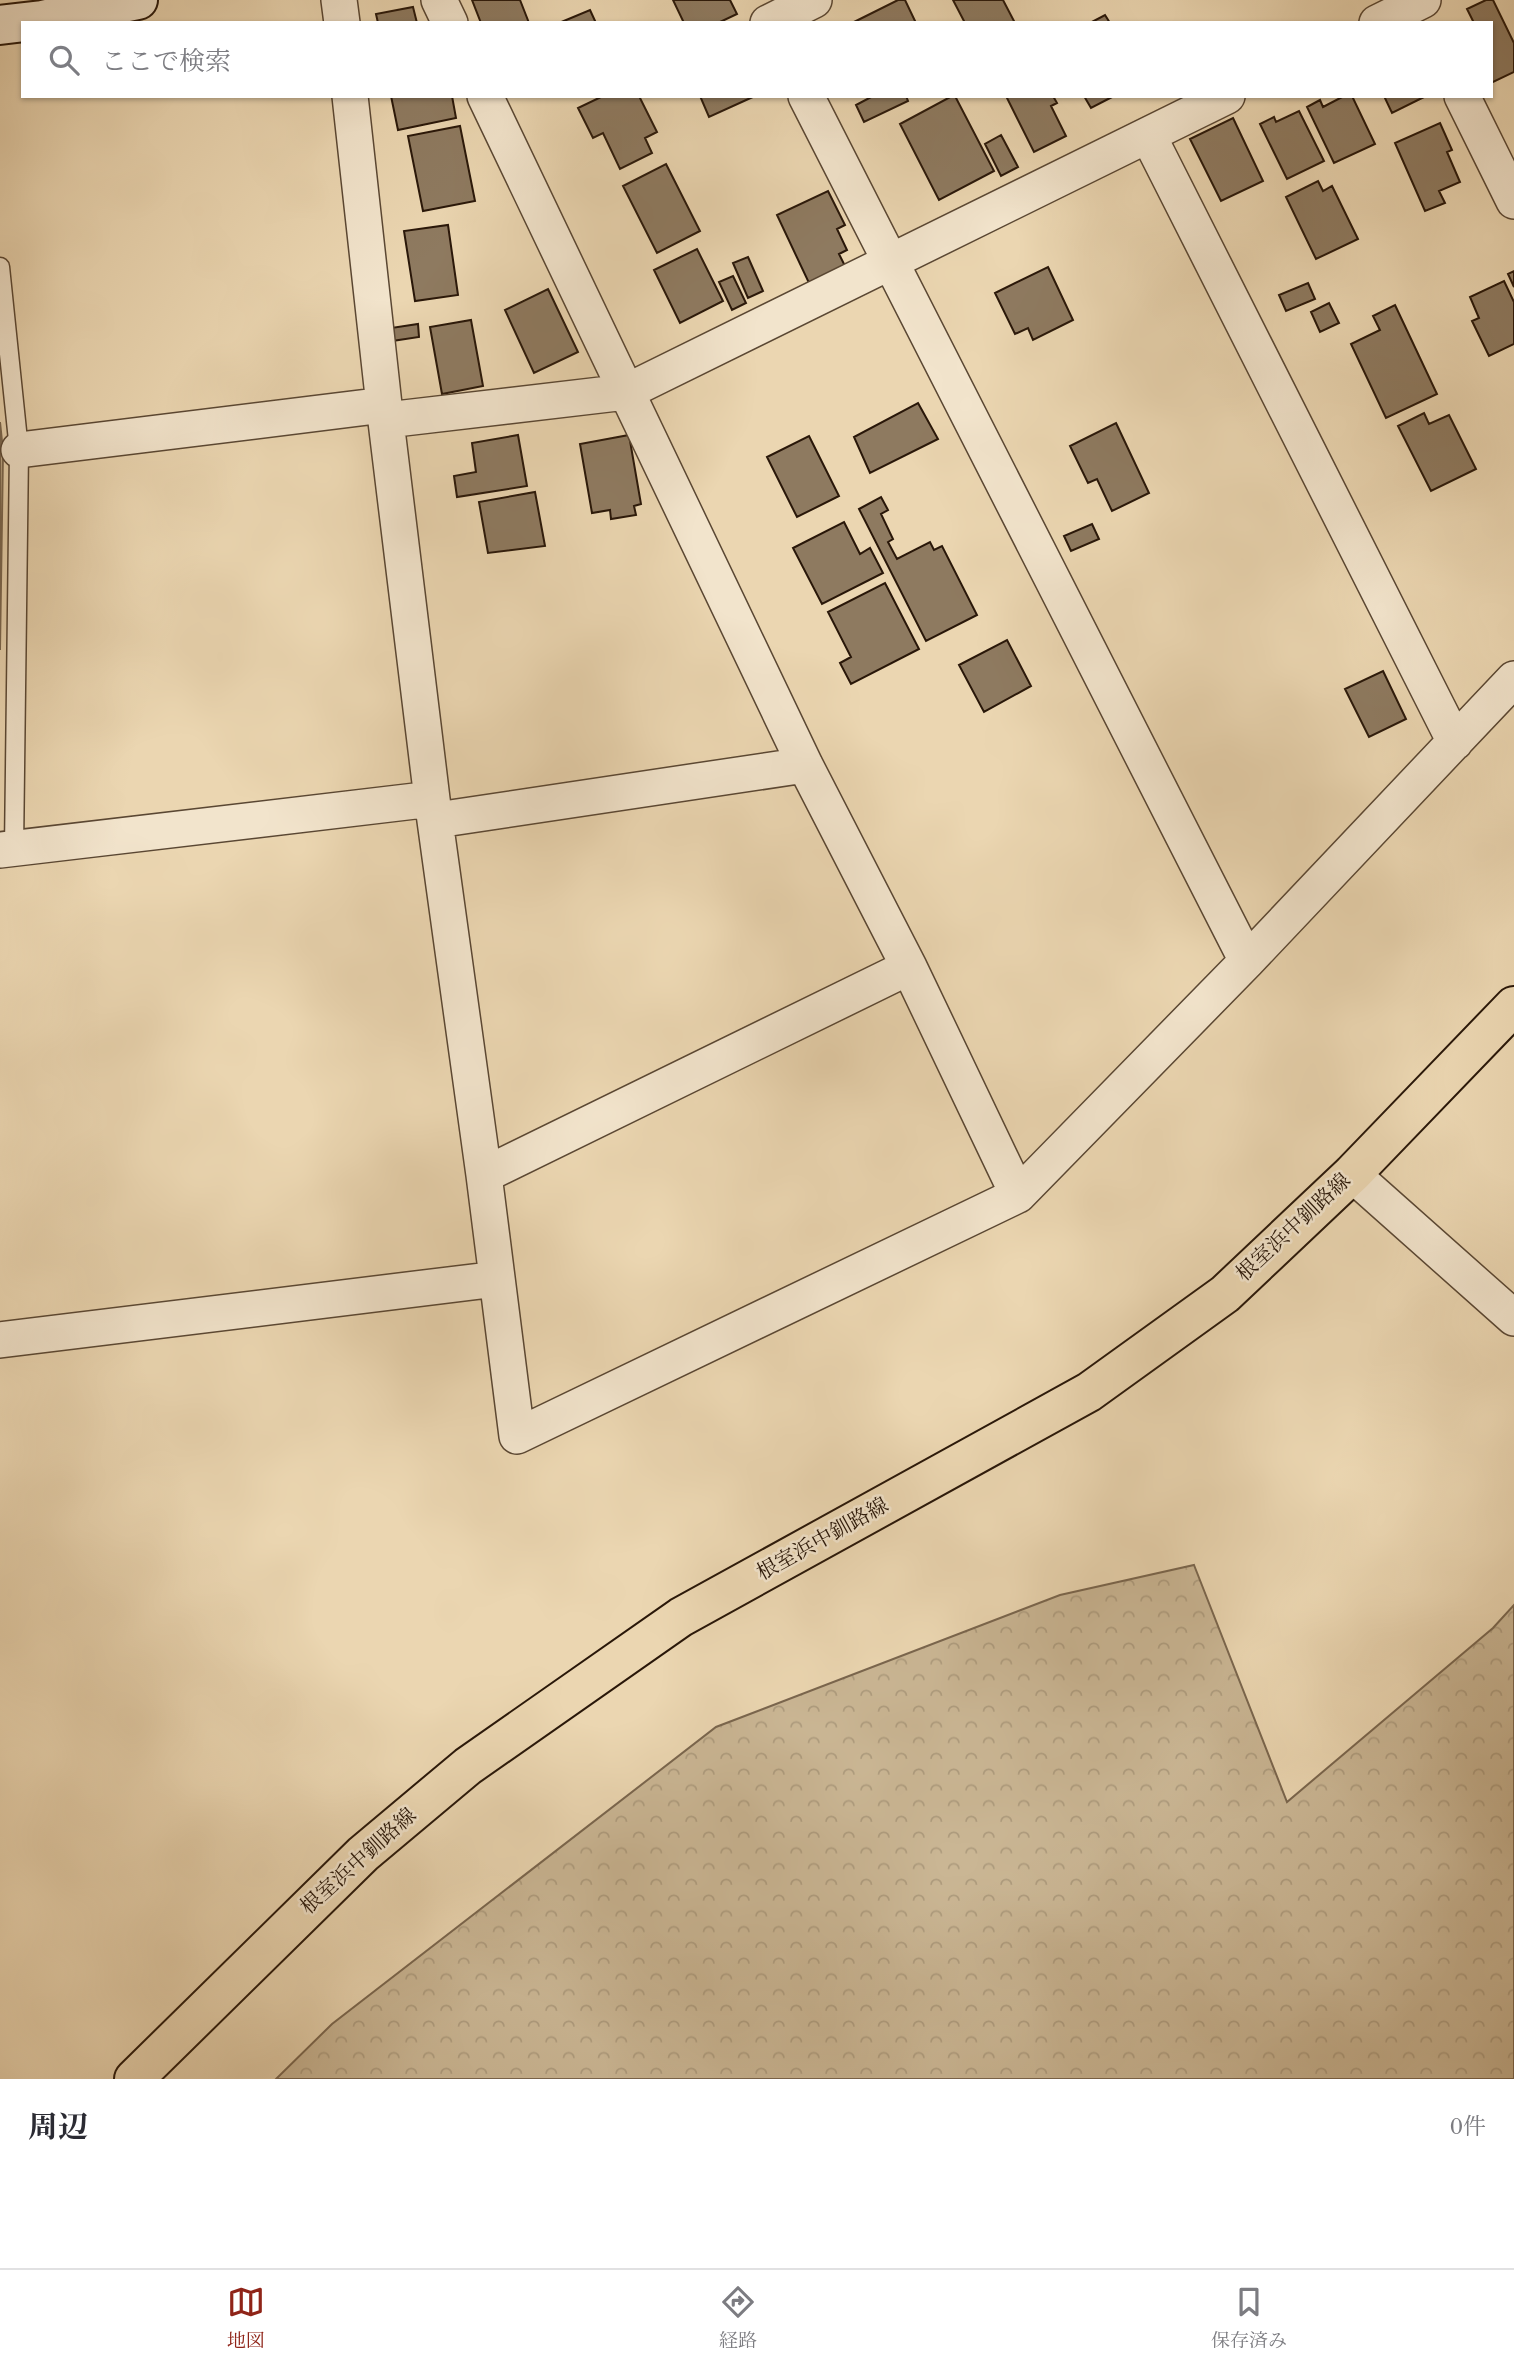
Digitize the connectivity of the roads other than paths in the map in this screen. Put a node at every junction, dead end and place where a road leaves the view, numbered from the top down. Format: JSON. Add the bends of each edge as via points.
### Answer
{"nodes":[{"id":1,"x":138,"y":0,"type":"edge"},
{"id":2,"x":339,"y":0,"type":"edge"},
{"id":3,"x":439,"y":0,"type":"edge"},
{"id":4,"x":758,"y":0,"type":"edge"},
{"id":5,"x":814,"y":0,"type":"edge"},
{"id":6,"x":1420,"y":7,"type":"edge"},
{"id":7,"x":41,"y":10,"type":"edge"},
{"id":8,"x":342,"y":21,"type":"edge"},
{"id":9,"x":449,"y":21,"type":"edge"},
{"id":10,"x":768,"y":21,"type":"edge"},
{"id":11,"x":773,"y":21,"type":"edge"},
{"id":12,"x":1382,"y":21,"type":"edge"},
{"id":13,"x":0,"y":25,"type":"edge"},
{"id":14,"x":350,"y":98,"type":"edge"},
{"id":15,"x":486,"y":98,"type":"edge"},
{"id":16,"x":807,"y":98,"type":"edge"},
{"id":17,"x":1223,"y":98,"type":"edge"},
{"id":18,"x":1463,"y":98,"type":"edge"},
{"id":19,"x":1148,"y":135,"type":"junction"},
{"id":20,"x":1514,"y":201,"type":"edge"},
{"id":21,"x":891,"y":262,"type":"junction"},
{"id":22,"x":0,"y":267,"type":"edge"},
{"id":23,"x":626,"y":392,"type":"junction"},
{"id":24,"x":385,"y":413,"type":"junction"},
{"id":25,"x":19,"y":450,"type":"junction"},
{"id":26,"x":1514,"y":679,"type":"edge"},
{"id":27,"x":1455,"y":742,"type":"junction"},
{"id":28,"x":805,"y":765,"type":"junction"},
{"id":29,"x":434,"y":809,"type":"junction"},
{"id":30,"x":7,"y":850,"type":"edge"},
{"id":31,"x":1247,"y":961,"type":"junction"},
{"id":32,"x":909,"y":967,"type":"junction"},
{"id":33,"x":1514,"y":1006,"type":"edge"},
{"id":34,"x":1352,"y":1174,"type":"junction"},
{"id":35,"x":484,"y":1175,"type":"junction"},
{"id":36,"x":1018,"y":1195,"type":"junction"},
{"id":37,"x":497,"y":1279,"type":"junction"},
{"id":38,"x":1514,"y":1318,"type":"edge"},
{"id":39,"x":0,"y":1340,"type":"edge"},
{"id":40,"x":134,"y":2079,"type":"edge"}],
"edges":[{"from":1,"to":7,"type":"street"},
{"from":2,"to":8,"type":"street"},
{"from":3,"to":9,"type":"street"},
{"from":4,"to":10,"type":"street"},
{"from":5,"to":11,"type":"street"},
{"from":6,"to":12,"type":"street"},
{"from":7,"to":13,"type":"street"},
{"from":14,"to":24,"type":"street"},
{"from":15,"to":23,"type":"street"},
{"from":16,"to":21,"type":"street"},
{"from":17,"to":19,"type":"street"},
{"from":18,"to":20,"type":"street"},
{"from":19,"to":21,"type":"street"},
{"from":19,"to":27,"type":"street"},
{"from":21,"to":23,"type":"street"},
{"from":21,"to":31,"type":"street"},
{"from":22,"to":25,"type":"lane"},
{"from":23,"to":24,"type":"street"},
{"from":23,"to":28,"type":"street"},
{"from":24,"to":25,"type":"street"},
{"from":24,"to":29,"type":"street"},
{"from":25,"to":30,"type":"lane"},
{"from":26,"to":27,"type":"street"},
{"from":27,"to":31,"type":"street"},
{"from":28,"to":29,"type":"street"},
{"from":28,"to":32,"type":"street"},
{"from":29,"to":30,"type":"street"},
{"from":29,"to":35,"type":"street"},
{"from":31,"to":36,"type":"street"},
{"from":32,"to":35,"type":"street"},
{"from":32,"to":36,"type":"street"},
{"from":33,"to":34,"type":"main road","name":"根室浜中釧路線"},
{"from":34,"to":38,"type":"street"},
{"from":34,"to":40,"type":"main road","name":"根室浜中釧路線","via":[[1225,1293],[1089,1392],[681,1617],[468,1766],[363,1854]]},
{"from":35,"to":37,"type":"street"},
{"from":36,"to":37,"type":"street","via":[[517,1436]]},
{"from":37,"to":39,"type":"street"}]}
